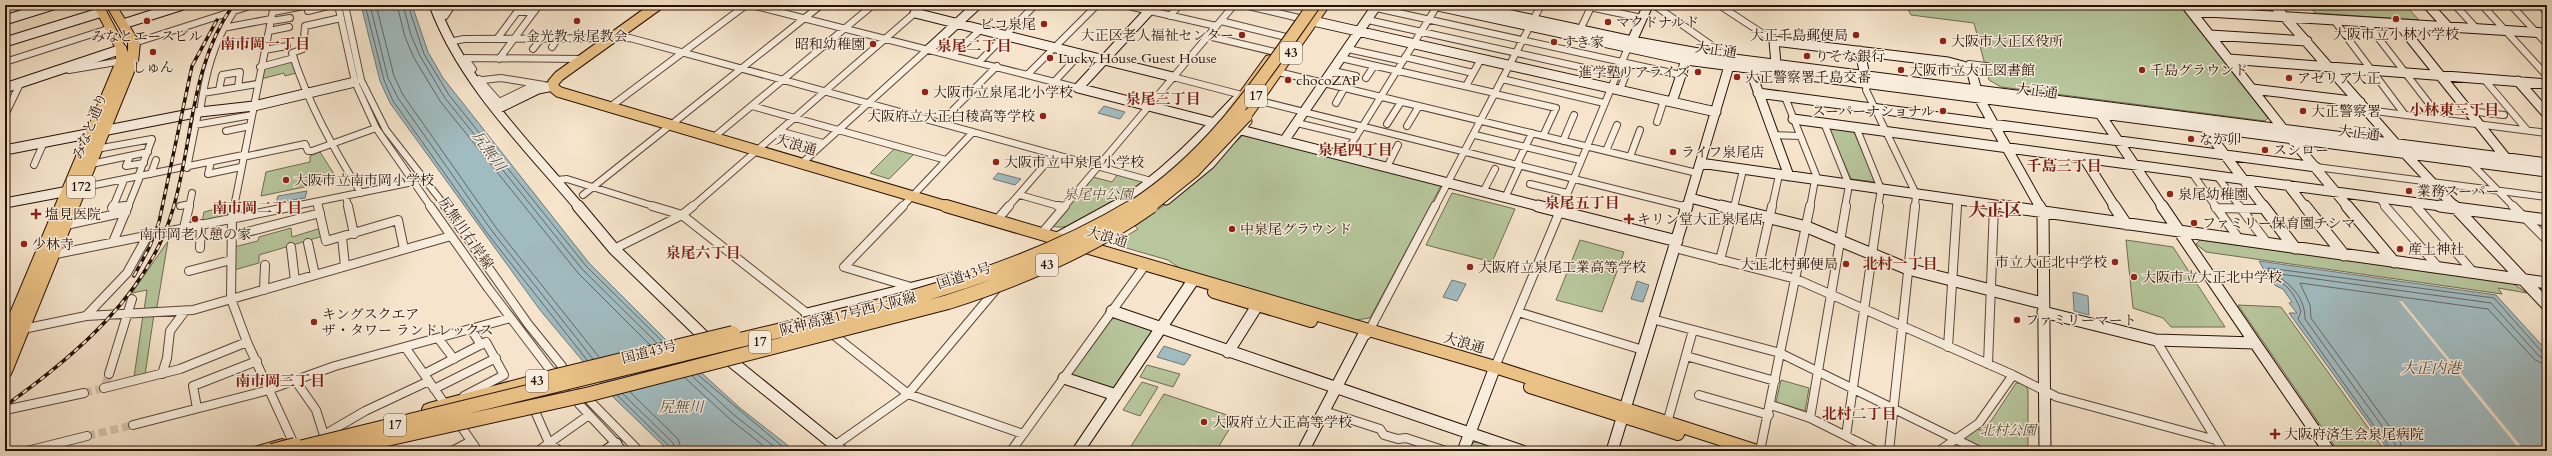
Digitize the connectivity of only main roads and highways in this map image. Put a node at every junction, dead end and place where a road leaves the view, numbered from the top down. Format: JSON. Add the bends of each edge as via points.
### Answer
{"nodes":[{"id":1,"x":658,"y":5,"type":"edge"},
{"id":2,"x":1309,"y":5,"type":"edge"},
{"id":3,"x":1314,"y":5,"type":"edge"},
{"id":4,"x":1322,"y":5,"type":"edge"},
{"id":5,"x":1325,"y":5,"type":"edge"},
{"id":6,"x":102,"y":7,"type":"edge"},
{"id":7,"x":117,"y":26,"type":"junction"},
{"id":8,"x":98,"y":132,"type":"junction"},
{"id":9,"x":74,"y":190,"type":"junction"},
{"id":10,"x":1192,"y":282,"type":"junction"},
{"id":11,"x":806,"y":316,"type":"junction"},
{"id":12,"x":1366,"y":334,"type":"junction"},
{"id":13,"x":807,"y":338,"type":"junction"},
{"id":14,"x":5,"y":342,"type":"edge"},
{"id":15,"x":561,"y":370,"type":"road end"},
{"id":16,"x":5,"y":372,"type":"edge"},
{"id":17,"x":580,"y":398,"type":"road end"},
{"id":18,"x":502,"y":402,"type":"junction"},
{"id":19,"x":1624,"y":413,"type":"junction"},
{"id":20,"x":290,"y":447,"type":"edge"},
{"id":21,"x":258,"y":451,"type":"edge"},
{"id":22,"x":272,"y":451,"type":"edge"},
{"id":23,"x":318,"y":451,"type":"edge"},
{"id":24,"x":332,"y":451,"type":"edge"},
{"id":25,"x":345,"y":451,"type":"edge"},
{"id":26,"x":1732,"y":451,"type":"edge"},
{"id":27,"x":1756,"y":451,"type":"edge"}],
"edges":[{"from":1,"to":10,"type":"main road","name":"大浪通","via":[[559,76],[553,86],[559,92],[1161,268]]},
{"from":2,"to":11,"type":"highway","name":"国道43号","number":"43","via":[[1230,112],[1194,153],[1164,179],[1125,205],[1078,232],[979,272],[915,291]]},
{"from":3,"to":18,"type":"highway","name":"阪神高速17号西大阪線","number":"17","bridge":true,"via":[[1228,122],[1195,158],[1140,201],[1067,242],[984,277],[920,296]]},
{"from":4,"to":18,"type":"highway","name":"阪神高速17号西大阪線","number":"17","bridge":true,"via":[[1235,124],[1202,161],[1146,204],[1073,247],[1002,277],[921,302]]},
{"from":5,"to":13,"type":"highway","name":"国道43号","number":"43","bridge":true,"via":[[1223,144],[1184,181],[1130,221],[1087,246],[998,285]]},
{"from":6,"to":7,"type":"highway"},
{"from":7,"to":8,"type":"highway","name":"みなと通り","number":"172","via":[[122,55]]},
{"from":7,"to":8,"type":"highway","name":"みなと通り","number":"172","via":[[134,43],[132,62]]},
{"from":8,"to":9,"type":"highway","name":"みなと通り","number":"172"},
{"from":8,"to":9,"type":"highway","name":"みなと通り","number":"172","via":[[91,164]]},
{"from":9,"to":14,"type":"highway","name":"みなと通り","number":"172","via":[[40,258]]},
{"from":9,"to":16,"type":"highway","name":"みなと通り","number":"172","via":[[66,224]]},
{"from":10,"to":12,"type":"main road","name":"大浪通"},
{"from":10,"to":12,"type":"main road","name":"大浪通","via":[[1257,306]]},
{"from":11,"to":18,"type":"highway","bridge":true,"via":[[658,355]]},
{"from":11,"to":22,"type":"highway","name":"国道43号","number":"43","bridge":true,"via":[[670,347]]},
{"from":12,"to":19,"type":"main road","name":"大浪通"},
{"from":13,"to":18,"type":"highway","bridge":true},
{"from":13,"to":24,"type":"highway","name":"国道43号","number":"43","bridge":true,"via":[[522,410],[418,430]]},
{"from":15,"to":20,"type":"highway","number":"43","via":[[446,405],[324,435]]},
{"from":17,"to":25,"type":"highway","number":"43"},
{"from":18,"to":20,"type":"highway","name":"阪神高速17号西大阪線","number":"17","bridge":true},
{"from":18,"to":23,"type":"highway","name":"阪神高速17号西大阪線","number":"17"},
{"from":19,"to":26,"type":"main road","name":"大浪通"},
{"from":19,"to":27,"type":"main road","name":"大浪通","via":[[1667,423]]},
{"from":20,"to":21,"type":"highway","number":"43"}]}
